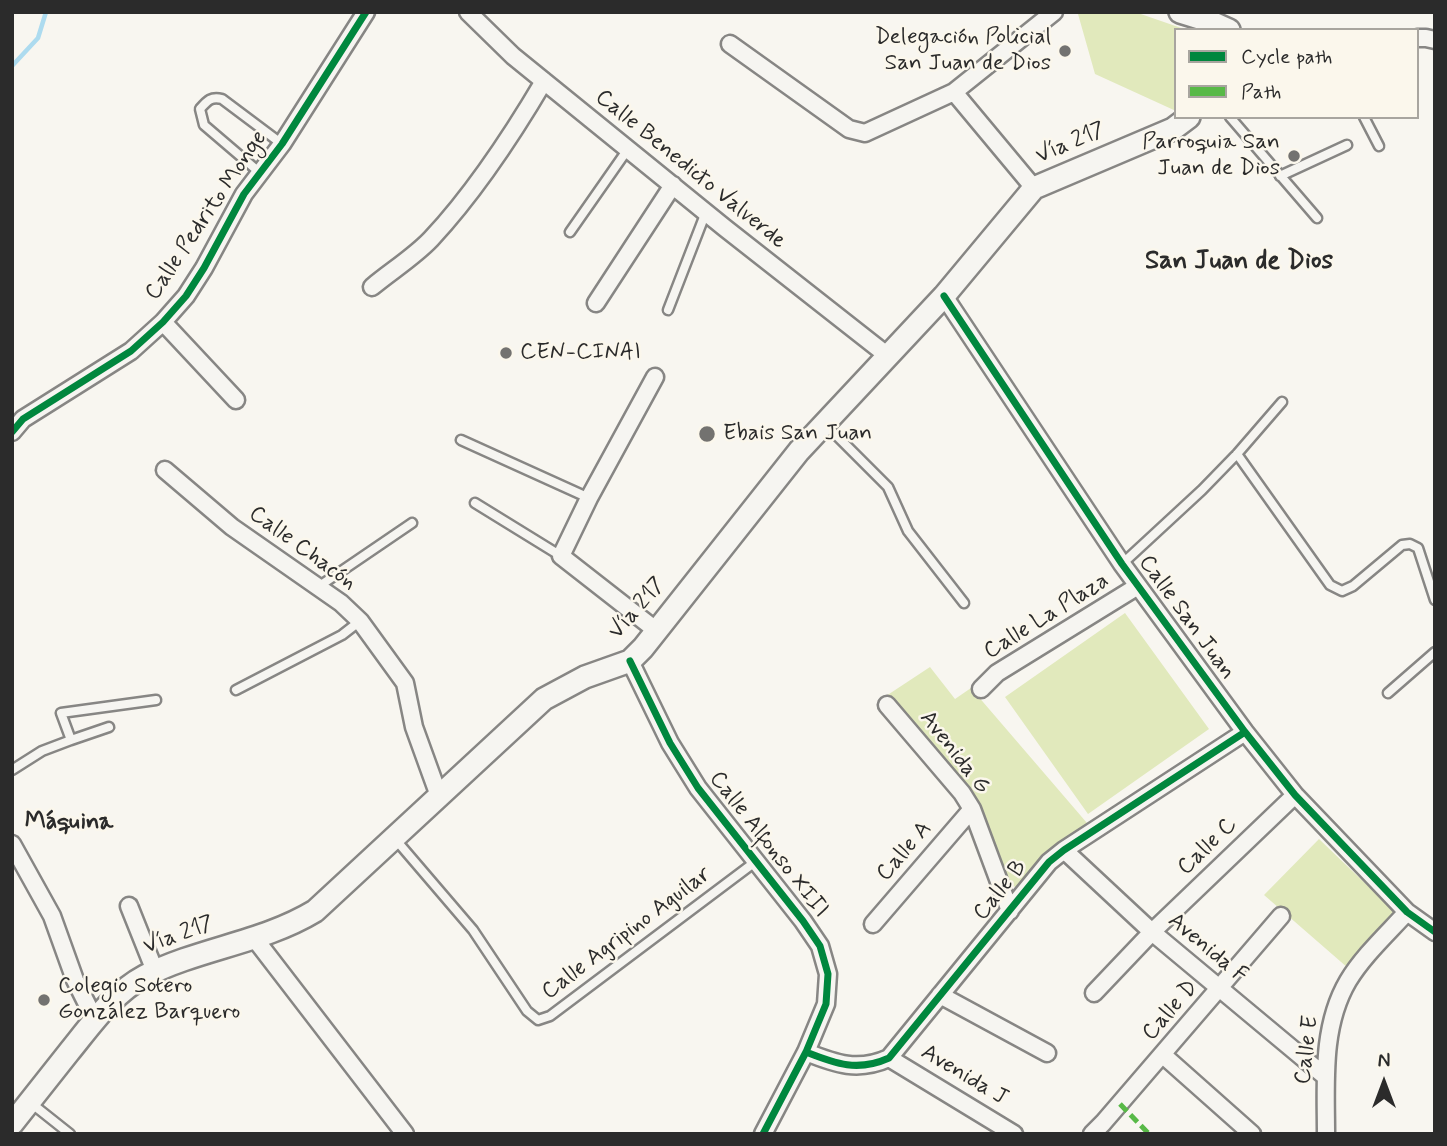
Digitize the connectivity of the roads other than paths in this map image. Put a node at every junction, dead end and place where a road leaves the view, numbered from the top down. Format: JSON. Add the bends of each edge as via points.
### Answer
{"nodes":[{"id":1,"x":366,"y":12,"type":"edge"},
{"id":2,"x":468,"y":12,"type":"edge"},
{"id":3,"x":1054,"y":12,"type":"edge"},
{"id":4,"x":1180,"y":12,"type":"edge"},
{"id":5,"x":1211,"y":17,"type":"edge"},
{"id":6,"x":1226,"y":28,"type":"edge"},
{"id":7,"x":730,"y":44,"type":"dead end"},
{"id":8,"x":544,"y":81,"type":"junction"},
{"id":9,"x":954,"y":92,"type":"junction"},
{"id":10,"x":1186,"y":119,"type":"edge"},
{"id":11,"x":1232,"y":119,"type":"edge"},
{"id":12,"x":1365,"y":119,"type":"edge"},
{"id":13,"x":282,"y":144,"type":"junction"},
{"id":14,"x":1347,"y":145,"type":"dead end"},
{"id":15,"x":1379,"y":146,"type":"dead end"},
{"id":16,"x":628,"y":149,"type":"junction"},
{"id":17,"x":259,"y":172,"type":"junction"},
{"id":18,"x":1280,"y":176,"type":"junction"},
{"id":19,"x":673,"y":186,"type":"junction"},
{"id":20,"x":1034,"y":188,"type":"junction"},
{"id":21,"x":706,"y":212,"type":"junction"},
{"id":22,"x":1317,"y":218,"type":"dead end"},
{"id":23,"x":570,"y":232,"type":"dead end"},
{"id":24,"x":372,"y":287,"type":"dead end"},
{"id":25,"x":944,"y":296,"type":"junction"},
{"id":26,"x":596,"y":303,"type":"dead end"},
{"id":27,"x":668,"y":310,"type":"dead end"},
{"id":28,"x":163,"y":322,"type":"junction"},
{"id":29,"x":888,"y":356,"type":"junction"},
{"id":30,"x":655,"y":377,"type":"dead end"},
{"id":31,"x":236,"y":400,"type":"dead end"},
{"id":32,"x":1282,"y":402,"type":"dead end"},
{"id":33,"x":825,"y":423,"type":"junction"},
{"id":34,"x":12,"y":432,"type":"edge"},
{"id":35,"x":461,"y":440,"type":"dead end"},
{"id":36,"x":1237,"y":454,"type":"junction"},
{"id":37,"x":165,"y":470,"type":"dead end"},
{"id":38,"x":589,"y":498,"type":"junction"},
{"id":39,"x":475,"y":503,"type":"dead end"},
{"id":40,"x":412,"y":523,"type":"dead end"},
{"id":41,"x":561,"y":556,"type":"junction"},
{"id":42,"x":1122,"y":564,"type":"junction"},
{"id":43,"x":1138,"y":586,"type":"junction"},
{"id":44,"x":318,"y":587,"type":"junction"},
{"id":45,"x":1435,"y":600,"type":"edge"},
{"id":46,"x":964,"y":603,"type":"dead end"},
{"id":47,"x":360,"y":621,"type":"junction"},
{"id":48,"x":657,"y":631,"type":"junction"},
{"id":49,"x":1435,"y":652,"type":"edge"},
{"id":50,"x":630,"y":661,"type":"junction"},
{"id":51,"x":981,"y":689,"type":"dead end"},
{"id":52,"x":236,"y":690,"type":"dead end"},
{"id":53,"x":1388,"y":693,"type":"dead end"},
{"id":54,"x":156,"y":700,"type":"dead end"},
{"id":55,"x":887,"y":705,"type":"dead end"},
{"id":56,"x":108,"y":727,"type":"dead end"},
{"id":57,"x":1245,"y":732,"type":"junction"},
{"id":58,"x":71,"y":740,"type":"junction"},
{"id":59,"x":12,"y":770,"type":"edge"},
{"id":60,"x":1295,"y":795,"type":"junction"},
{"id":61,"x":439,"y":796,"type":"junction"},
{"id":62,"x":972,"y":809,"type":"junction"},
{"id":63,"x":394,"y":838,"type":"junction"},
{"id":64,"x":12,"y":844,"type":"edge"},
{"id":65,"x":1064,"y":850,"type":"junction"},
{"id":66,"x":755,"y":862,"type":"junction"},
{"id":67,"x":129,"y":906,"type":"dead end"},
{"id":68,"x":1010,"y":911,"type":"junction"},
{"id":69,"x":1407,"y":912,"type":"junction"},
{"id":70,"x":1281,"y":916,"type":"dead end"},
{"id":71,"x":873,"y":924,"type":"dead end"},
{"id":72,"x":1152,"y":932,"type":"junction"},
{"id":73,"x":1435,"y":932,"type":"edge"},
{"id":74,"x":255,"y":939,"type":"junction"},
{"id":75,"x":155,"y":971,"type":"junction"},
{"id":76,"x":1220,"y":989,"type":"junction"},
{"id":77,"x":1094,"y":993,"type":"dead end"},
{"id":78,"x":940,"y":995,"type":"junction"},
{"id":79,"x":95,"y":1020,"type":"junction"},
{"id":80,"x":806,"y":1052,"type":"junction"},
{"id":81,"x":1047,"y":1053,"type":"dead end"},
{"id":82,"x":1163,"y":1055,"type":"junction"},
{"id":83,"x":889,"y":1058,"type":"junction"},
{"id":84,"x":1326,"y":1077,"type":"junction"},
{"id":85,"x":29,"y":1102,"type":"junction"},
{"id":86,"x":12,"y":1124,"type":"edge"},
{"id":87,"x":1102,"y":1130,"type":"edge"},
{"id":88,"x":70,"y":1134,"type":"edge"},
{"id":89,"x":405,"y":1134,"type":"edge"},
{"id":90,"x":763,"y":1134,"type":"edge"},
{"id":91,"x":1014,"y":1134,"type":"edge"},
{"id":92,"x":1252,"y":1134,"type":"edge"},
{"id":93,"x":1326,"y":1134,"type":"edge"}],
"edges":[{"from":1,"to":13,"type":"street","name":"Calle Pedrito Monge"},
{"from":2,"to":8,"type":"street","name":"Calle Benedicto Valverde"},
{"from":3,"to":9,"type":"street"},
{"from":4,"to":5,"type":"main road"},
{"from":5,"to":6,"type":"main road"},
{"from":7,"to":9,"type":"street","via":[[849,129],[865,133]]},
{"from":8,"to":16,"type":"street","name":"Calle Benedicto Valverde"},
{"from":8,"to":24,"type":"street","via":[[515,131],[465,198],[429,241]]},
{"from":9,"to":20,"type":"street"},
{"from":10,"to":20,"type":"main road","name":"Vía 217","via":[[1173,129]]},
{"from":11,"to":18,"type":"lane"},
{"from":12,"to":15,"type":"lane"},
{"from":13,"to":17,"type":"street","name":"Calle Pedrito Monge"},
{"from":13,"to":17,"type":"lane","via":[[222,99],[208,100],[200,109],[204,125]]},
{"from":14,"to":18,"type":"lane"},
{"from":16,"to":19,"type":"street","name":"Calle Benedicto Valverde"},
{"from":16,"to":23,"type":"lane"},
{"from":17,"to":28,"type":"street","name":"Calle Pedrito Monge","via":[[204,268]]},
{"from":18,"to":22,"type":"lane"},
{"from":19,"to":21,"type":"street","name":"Calle Benedicto Valverde"},
{"from":19,"to":26,"type":"street"},
{"from":20,"to":25,"type":"main road","name":"Vía 217"},
{"from":21,"to":27,"type":"lane"},
{"from":21,"to":29,"type":"street","name":"Calle Benedicto Valverde"},
{"from":25,"to":29,"type":"main road","name":"Vía 217"},
{"from":25,"to":42,"type":"street","name":"Calle San Juan"},
{"from":28,"to":31,"type":"street"},
{"from":28,"to":34,"type":"street","name":"Calle Pedrito Monge","via":[[131,351],[23,419]]},
{"from":29,"to":33,"type":"main road","name":"Vía 217"},
{"from":30,"to":38,"type":"street"},
{"from":32,"to":36,"type":"lane"},
{"from":33,"to":46,"type":"lane","via":[[888,487],[908,531]]},
{"from":33,"to":48,"type":"main road","name":"Vía 217"},
{"from":35,"to":38,"type":"lane"},
{"from":36,"to":42,"type":"lane"},
{"from":36,"to":45,"type":"lane","via":[[1330,585],[1342,590],[1353,586],[1402,545],[1410,544],[1418,548]]},
{"from":37,"to":44,"type":"street","name":"Calle Chacón","via":[[232,527]]},
{"from":38,"to":41,"type":"street"},
{"from":39,"to":41,"type":"lane"},
{"from":40,"to":44,"type":"lane"},
{"from":41,"to":48,"type":"street"},
{"from":42,"to":43,"type":"street","name":"Calle San Juan"},
{"from":43,"to":51,"type":"street","name":"Calle La Plaza","via":[[996,673]]},
{"from":43,"to":57,"type":"street","name":"Calle San Juan"},
{"from":44,"to":47,"type":"street","name":"Calle Chacón"},
{"from":47,"to":52,"type":"lane"},
{"from":47,"to":61,"type":"street","name":"Calle Chacón","via":[[405,683],[414,727]]},
{"from":48,"to":50,"type":"main road","name":"Vía 217"},
{"from":49,"to":53,"type":"lane"},
{"from":50,"to":61,"type":"main road","name":"Vía 217","via":[[585,677],[544,699]]},
{"from":50,"to":66,"type":"street","name":"Calle Alfonso XIII","via":[[677,755]]},
{"from":54,"to":58,"type":"lane","via":[[61,713]]},
{"from":55,"to":62,"type":"street","name":"Avenida G"},
{"from":56,"to":58,"type":"lane"},
{"from":57,"to":60,"type":"street","name":"Calle San Juan"},
{"from":57,"to":65,"type":"street","name":"Calle B"},
{"from":58,"to":59,"type":"lane"},
{"from":60,"to":69,"type":"street","name":"Calle San Juan"},
{"from":60,"to":72,"type":"street","name":"Calle C"},
{"from":61,"to":63,"type":"main road","name":"Vía 217"},
{"from":62,"to":68,"type":"street","name":"Avenida G"},
{"from":62,"to":71,"type":"street","name":"Calle A"},
{"from":63,"to":66,"type":"lane","name":"Calle Agripino Aguilar","via":[[473,930],[527,1011],[538,1020],[550,1016]]},
{"from":63,"to":74,"type":"main road","name":"Vía 217","via":[[316,911]]},
{"from":64,"to":79,"type":"street","via":[[52,916]]},
{"from":65,"to":68,"type":"street","name":"Calle B"},
{"from":65,"to":72,"type":"street","name":"Avenida F"},
{"from":66,"to":80,"type":"street","name":"Calle Alfonso XIII","via":[[820,946],[828,974],[826,1004]]},
{"from":67,"to":75,"type":"street"},
{"from":68,"to":78,"type":"street","name":"Calle B"},
{"from":69,"to":73,"type":"street","name":"Calle San Juan"},
{"from":69,"to":84,"type":"street","name":"Calle E","via":[[1348,981],[1333,1015]]},
{"from":70,"to":76,"type":"street","name":"Calle D"},
{"from":72,"to":76,"type":"street","name":"Avenida F"},
{"from":72,"to":77,"type":"street","name":"Calle C"},
{"from":74,"to":75,"type":"main road","name":"Vía 217"},
{"from":74,"to":89,"type":"street"},
{"from":75,"to":79,"type":"main road","name":"Vía 217","via":[[127,987]]},
{"from":76,"to":82,"type":"street","name":"Calle D"},
{"from":76,"to":84,"type":"street","name":"Avenida F"},
{"from":78,"to":81,"type":"street"},
{"from":78,"to":83,"type":"street","name":"Calle B"},
{"from":79,"to":85,"type":"main road","name":"Vía 217"},
{"from":80,"to":83,"type":"street","via":[[851,1066]]},
{"from":80,"to":90,"type":"street","name":"Calle Alfonso XIII"},
{"from":82,"to":87,"type":"street","name":"Calle D"},
{"from":82,"to":92,"type":"street"},
{"from":83,"to":91,"type":"street","name":"Avenida J"},
{"from":84,"to":93,"type":"street","name":"Calle E"},
{"from":85,"to":86,"type":"main road","name":"Vía 217"},
{"from":85,"to":88,"type":"lane"}]}
